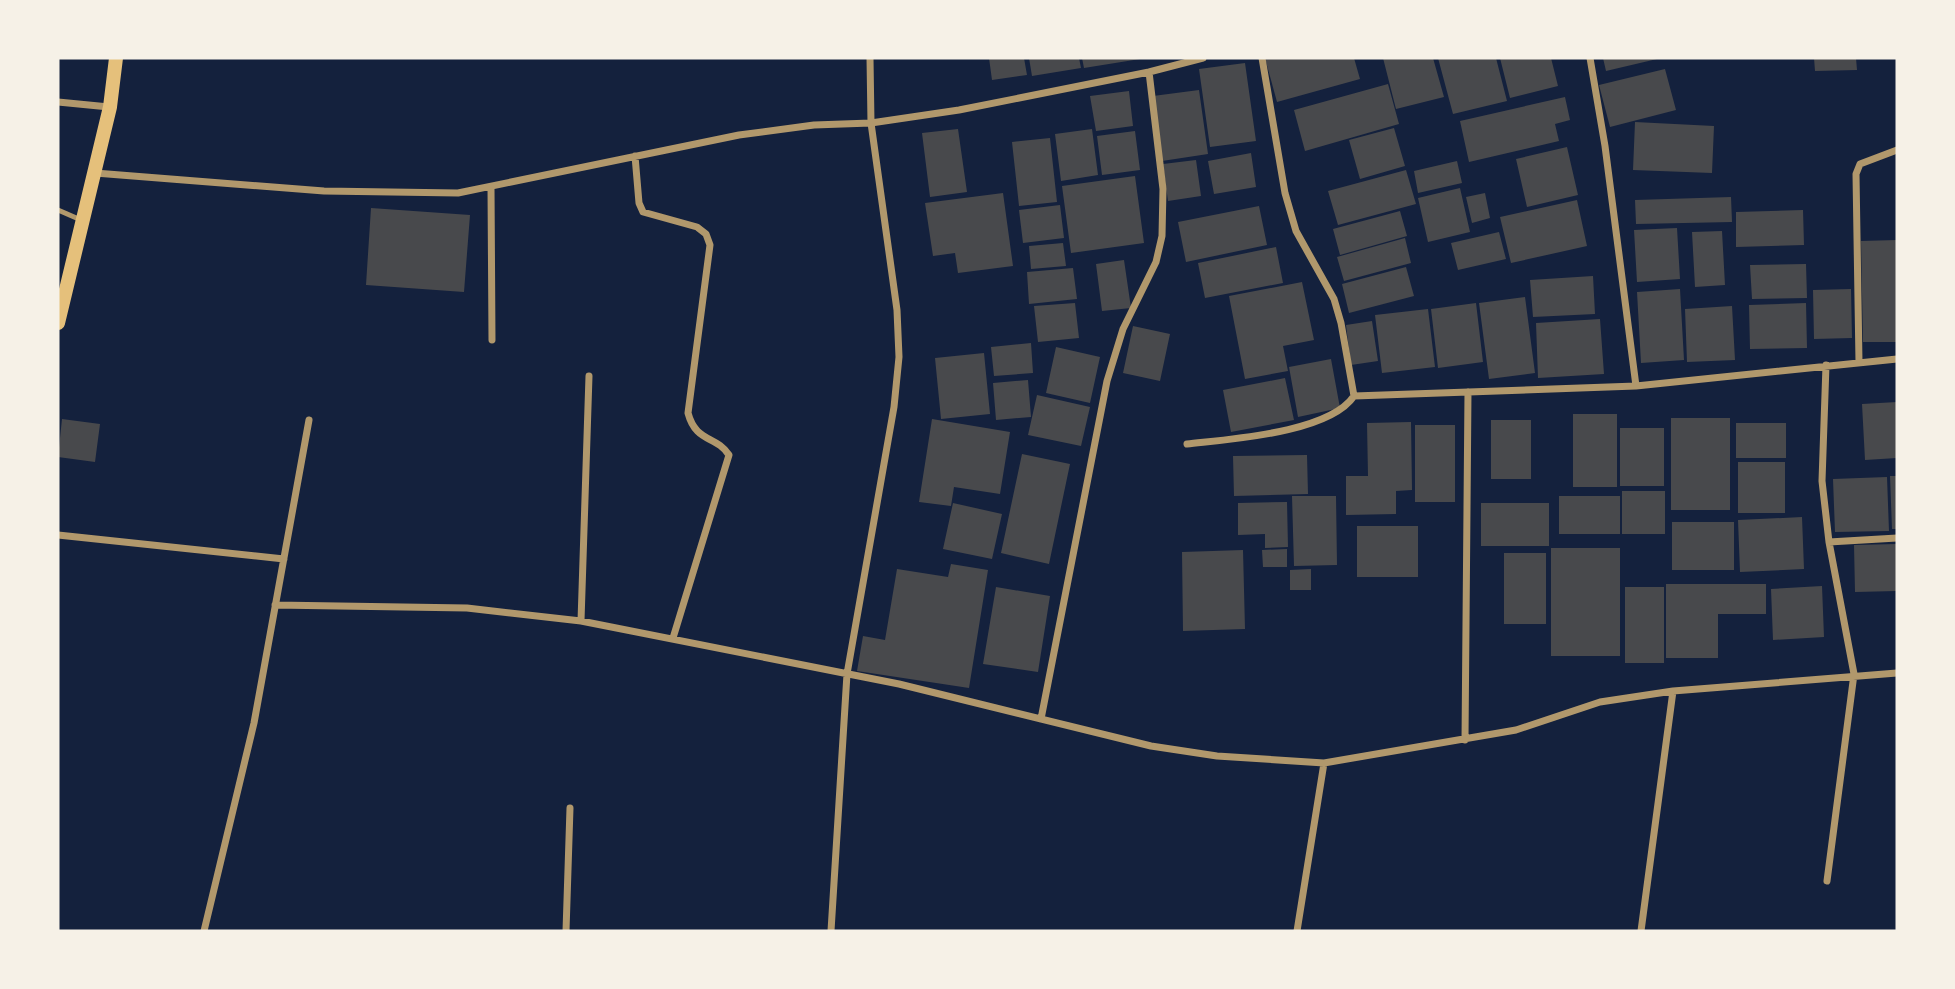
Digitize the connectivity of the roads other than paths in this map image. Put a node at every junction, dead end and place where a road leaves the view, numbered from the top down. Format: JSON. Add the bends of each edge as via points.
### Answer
{"nodes":[{"id":1,"x":116,"y":58,"type":"edge"},
{"id":2,"x":870,"y":58,"type":"edge"},
{"id":3,"x":1203,"y":58,"type":"edge"},
{"id":4,"x":1262,"y":58,"type":"edge"},
{"id":5,"x":1590,"y":58,"type":"edge"},
{"id":6,"x":1149,"y":72,"type":"junction"},
{"id":7,"x":58,"y":102,"type":"edge"},
{"id":8,"x":110,"y":107,"type":"junction"},
{"id":9,"x":871,"y":123,"type":"junction"},
{"id":10,"x":1897,"y":150,"type":"edge"},
{"id":11,"x":635,"y":156,"type":"junction"},
{"id":12,"x":95,"y":173,"type":"junction"},
{"id":13,"x":491,"y":187,"type":"junction"},
{"id":14,"x":58,"y":210,"type":"edge"},
{"id":15,"x":83,"y":221,"type":"junction"},
{"id":16,"x":58,"y":323,"type":"edge"},
{"id":17,"x":492,"y":340,"type":"dead end"},
{"id":18,"x":1897,"y":359,"type":"edge"},
{"id":19,"x":1859,"y":362,"type":"junction"},
{"id":20,"x":1826,"y":365,"type":"junction"},
{"id":21,"x":589,"y":376,"type":"dead end"},
{"id":22,"x":1636,"y":386,"type":"junction"},
{"id":23,"x":1468,"y":392,"type":"junction"},
{"id":24,"x":1353,"y":396,"type":"junction"},
{"id":25,"x":309,"y":420,"type":"dead end"},
{"id":26,"x":1187,"y":444,"type":"dead end"},
{"id":27,"x":58,"y":535,"type":"edge"},
{"id":28,"x":1897,"y":538,"type":"edge"},
{"id":29,"x":1829,"y":542,"type":"junction"},
{"id":30,"x":284,"y":559,"type":"junction"},
{"id":31,"x":275,"y":605,"type":"junction"},
{"id":32,"x":581,"y":621,"type":"junction"},
{"id":33,"x":673,"y":638,"type":"junction"},
{"id":34,"x":1897,"y":673,"type":"edge"},
{"id":35,"x":847,"y":674,"type":"junction"},
{"id":36,"x":1854,"y":674,"type":"junction"},
{"id":37,"x":1673,"y":691,"type":"junction"},
{"id":38,"x":1041,"y":719,"type":"junction"},
{"id":39,"x":1465,"y":740,"type":"junction"},
{"id":40,"x":1324,"y":763,"type":"junction"},
{"id":41,"x":570,"y":808,"type":"dead end"},
{"id":42,"x":1827,"y":881,"type":"dead end"},
{"id":43,"x":204,"y":931,"type":"edge"},
{"id":44,"x":565,"y":931,"type":"edge"},
{"id":45,"x":831,"y":931,"type":"edge"},
{"id":46,"x":1297,"y":931,"type":"edge"},
{"id":47,"x":1641,"y":931,"type":"edge"}],
"edges":[{"from":1,"to":8,"type":"main road"},
{"from":2,"to":9,"type":"street"},
{"from":3,"to":6,"type":"street"},
{"from":4,"to":24,"type":"street","via":[[1284,193],[1296,231],[1338,311]]},
{"from":5,"to":22,"type":"street"},
{"from":6,"to":9,"type":"street"},
{"from":6,"to":38,"type":"street","via":[[1163,189],[1162,236],[1156,262],[1123,329],[1107,381]]},
{"from":7,"to":8,"type":"street"},
{"from":8,"to":12,"type":"main road"},
{"from":9,"to":11,"type":"street","via":[[738,135]]},
{"from":9,"to":35,"type":"street","via":[[897,310],[899,357]]},
{"from":10,"to":19,"type":"street","via":[[1860,164],[1856,174]]},
{"from":11,"to":13,"type":"street"},
{"from":11,"to":33,"type":"street","via":[[643,212],[697,228],[706,234],[710,245],[688,413],[701,436],[729,455]]},
{"from":12,"to":13,"type":"street","via":[[350,192],[447,193]]},
{"from":12,"to":15,"type":"main road"},
{"from":13,"to":17,"type":"street"},
{"from":14,"to":15,"type":"lane"},
{"from":15,"to":16,"type":"main road"},
{"from":18,"to":19,"type":"street"},
{"from":19,"to":20,"type":"street"},
{"from":20,"to":22,"type":"street"},
{"from":20,"to":29,"type":"street","via":[[1822,481]]},
{"from":21,"to":32,"type":"street"},
{"from":22,"to":23,"type":"street"},
{"from":23,"to":24,"type":"street"},
{"from":23,"to":39,"type":"street"},
{"from":24,"to":26,"type":"street","via":[[1341,411],[1317,420],[1238,439]]},
{"from":25,"to":30,"type":"street"},
{"from":27,"to":30,"type":"street"},
{"from":28,"to":29,"type":"street"},
{"from":29,"to":36,"type":"street"},
{"from":30,"to":31,"type":"street"},
{"from":31,"to":32,"type":"street","via":[[467,608]]},
{"from":31,"to":43,"type":"street","via":[[254,723]]},
{"from":32,"to":33,"type":"street"},
{"from":33,"to":35,"type":"street"},
{"from":34,"to":36,"type":"street"},
{"from":35,"to":38,"type":"street"},
{"from":35,"to":45,"type":"street"},
{"from":36,"to":37,"type":"street"},
{"from":36,"to":42,"type":"street"},
{"from":37,"to":39,"type":"street","via":[[1600,702],[1516,730]]},
{"from":37,"to":47,"type":"street"},
{"from":38,"to":40,"type":"street","via":[[1164,748]]},
{"from":39,"to":40,"type":"street"},
{"from":40,"to":46,"type":"street"},
{"from":41,"to":44,"type":"street"}]}
